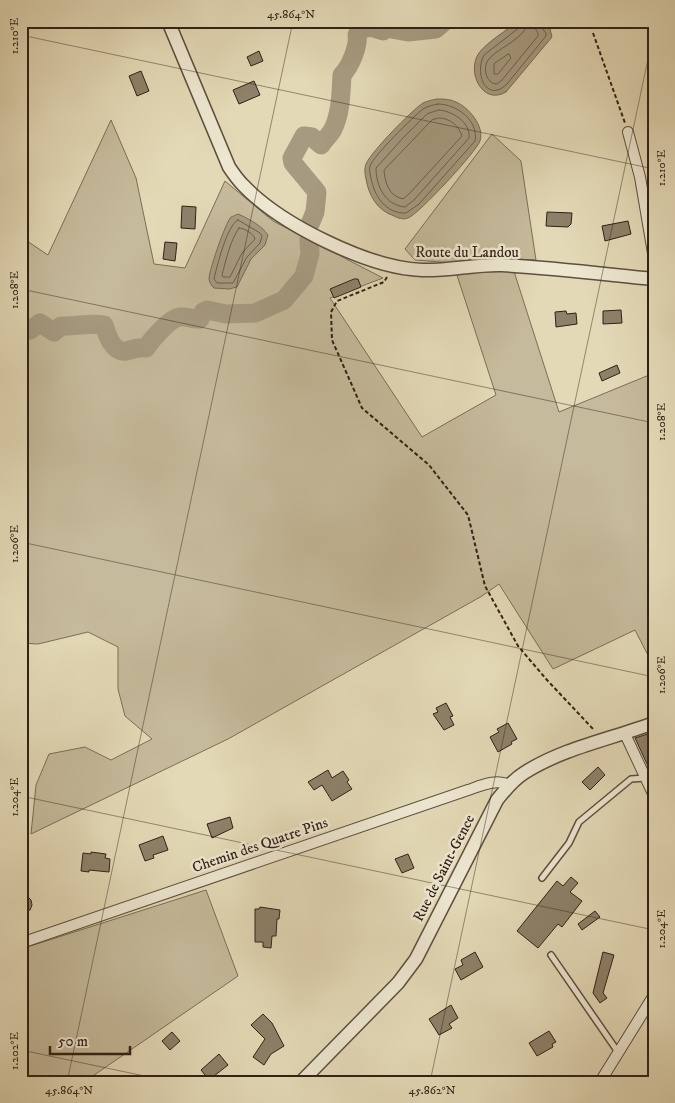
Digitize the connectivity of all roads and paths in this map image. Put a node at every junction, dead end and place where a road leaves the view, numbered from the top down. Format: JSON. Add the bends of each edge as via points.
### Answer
{"nodes":[{"id":1,"x":168,"y":21,"type":"edge"},
{"id":2,"x":593,"y":33,"type":"dead end"},
{"id":3,"x":628,"y":132,"type":"joint"},
{"id":4,"x":654,"y":259,"type":"edge"},
{"id":5,"x":394,"y":266,"type":"junction"},
{"id":6,"x":654,"y":279,"type":"edge"},
{"id":7,"x":654,"y":723,"type":"edge"},
{"id":8,"x":625,"y":734,"type":"junction"},
{"id":9,"x":604,"y":740,"type":"junction"},
{"id":10,"x":645,"y":778,"type":"junction"},
{"id":11,"x":509,"y":785,"type":"junction"},
{"id":12,"x":654,"y":796,"type":"edge"},
{"id":13,"x":542,"y":878,"type":"dead end"},
{"id":14,"x":21,"y":943,"type":"edge"},
{"id":15,"x":551,"y":956,"type":"dead end"},
{"id":16,"x":654,"y":995,"type":"edge"},
{"id":17,"x":618,"y":1052,"type":"junction"},
{"id":18,"x":301,"y":1082,"type":"edge"},
{"id":19,"x":600,"y":1082,"type":"edge"}],
"edges":[{"from":1,"to":5,"type":"street","name":"Route du Landou","via":[[229,167],[243,185],[302,228],[348,252]]},
{"from":2,"to":3,"type":"path"},
{"from":3,"to":4,"type":"street","via":[[640,177]]},
{"from":5,"to":6,"type":"street","name":"Route du Landou","via":[[423,270],[500,265]]},
{"from":5,"to":9,"type":"path","via":[[384,282],[337,301],[331,312],[332,340],[362,408],[429,466],[468,515],[484,586],[518,646]]},
{"from":7,"to":8,"type":"street","name":"Rue de Saint-Gence"},
{"from":8,"to":9,"type":"street","name":"Rue de Saint-Gence"},
{"from":8,"to":10,"type":"street"},
{"from":9,"to":11,"type":"street","name":"Rue de Saint-Gence","via":[[542,763]]},
{"from":10,"to":12,"type":"street"},
{"from":10,"to":13,"type":"lane","via":[[631,779],[579,822],[569,843]]},
{"from":11,"to":14,"type":"street","name":"Chemin des Quatre Pins","via":[[492,782]]},
{"from":11,"to":18,"type":"street","name":"Rue de Saint-Gence","via":[[497,800],[416,959],[398,983]]},
{"from":15,"to":17,"type":"lane"},
{"from":16,"to":17,"type":"street"},
{"from":17,"to":19,"type":"street"}]}
